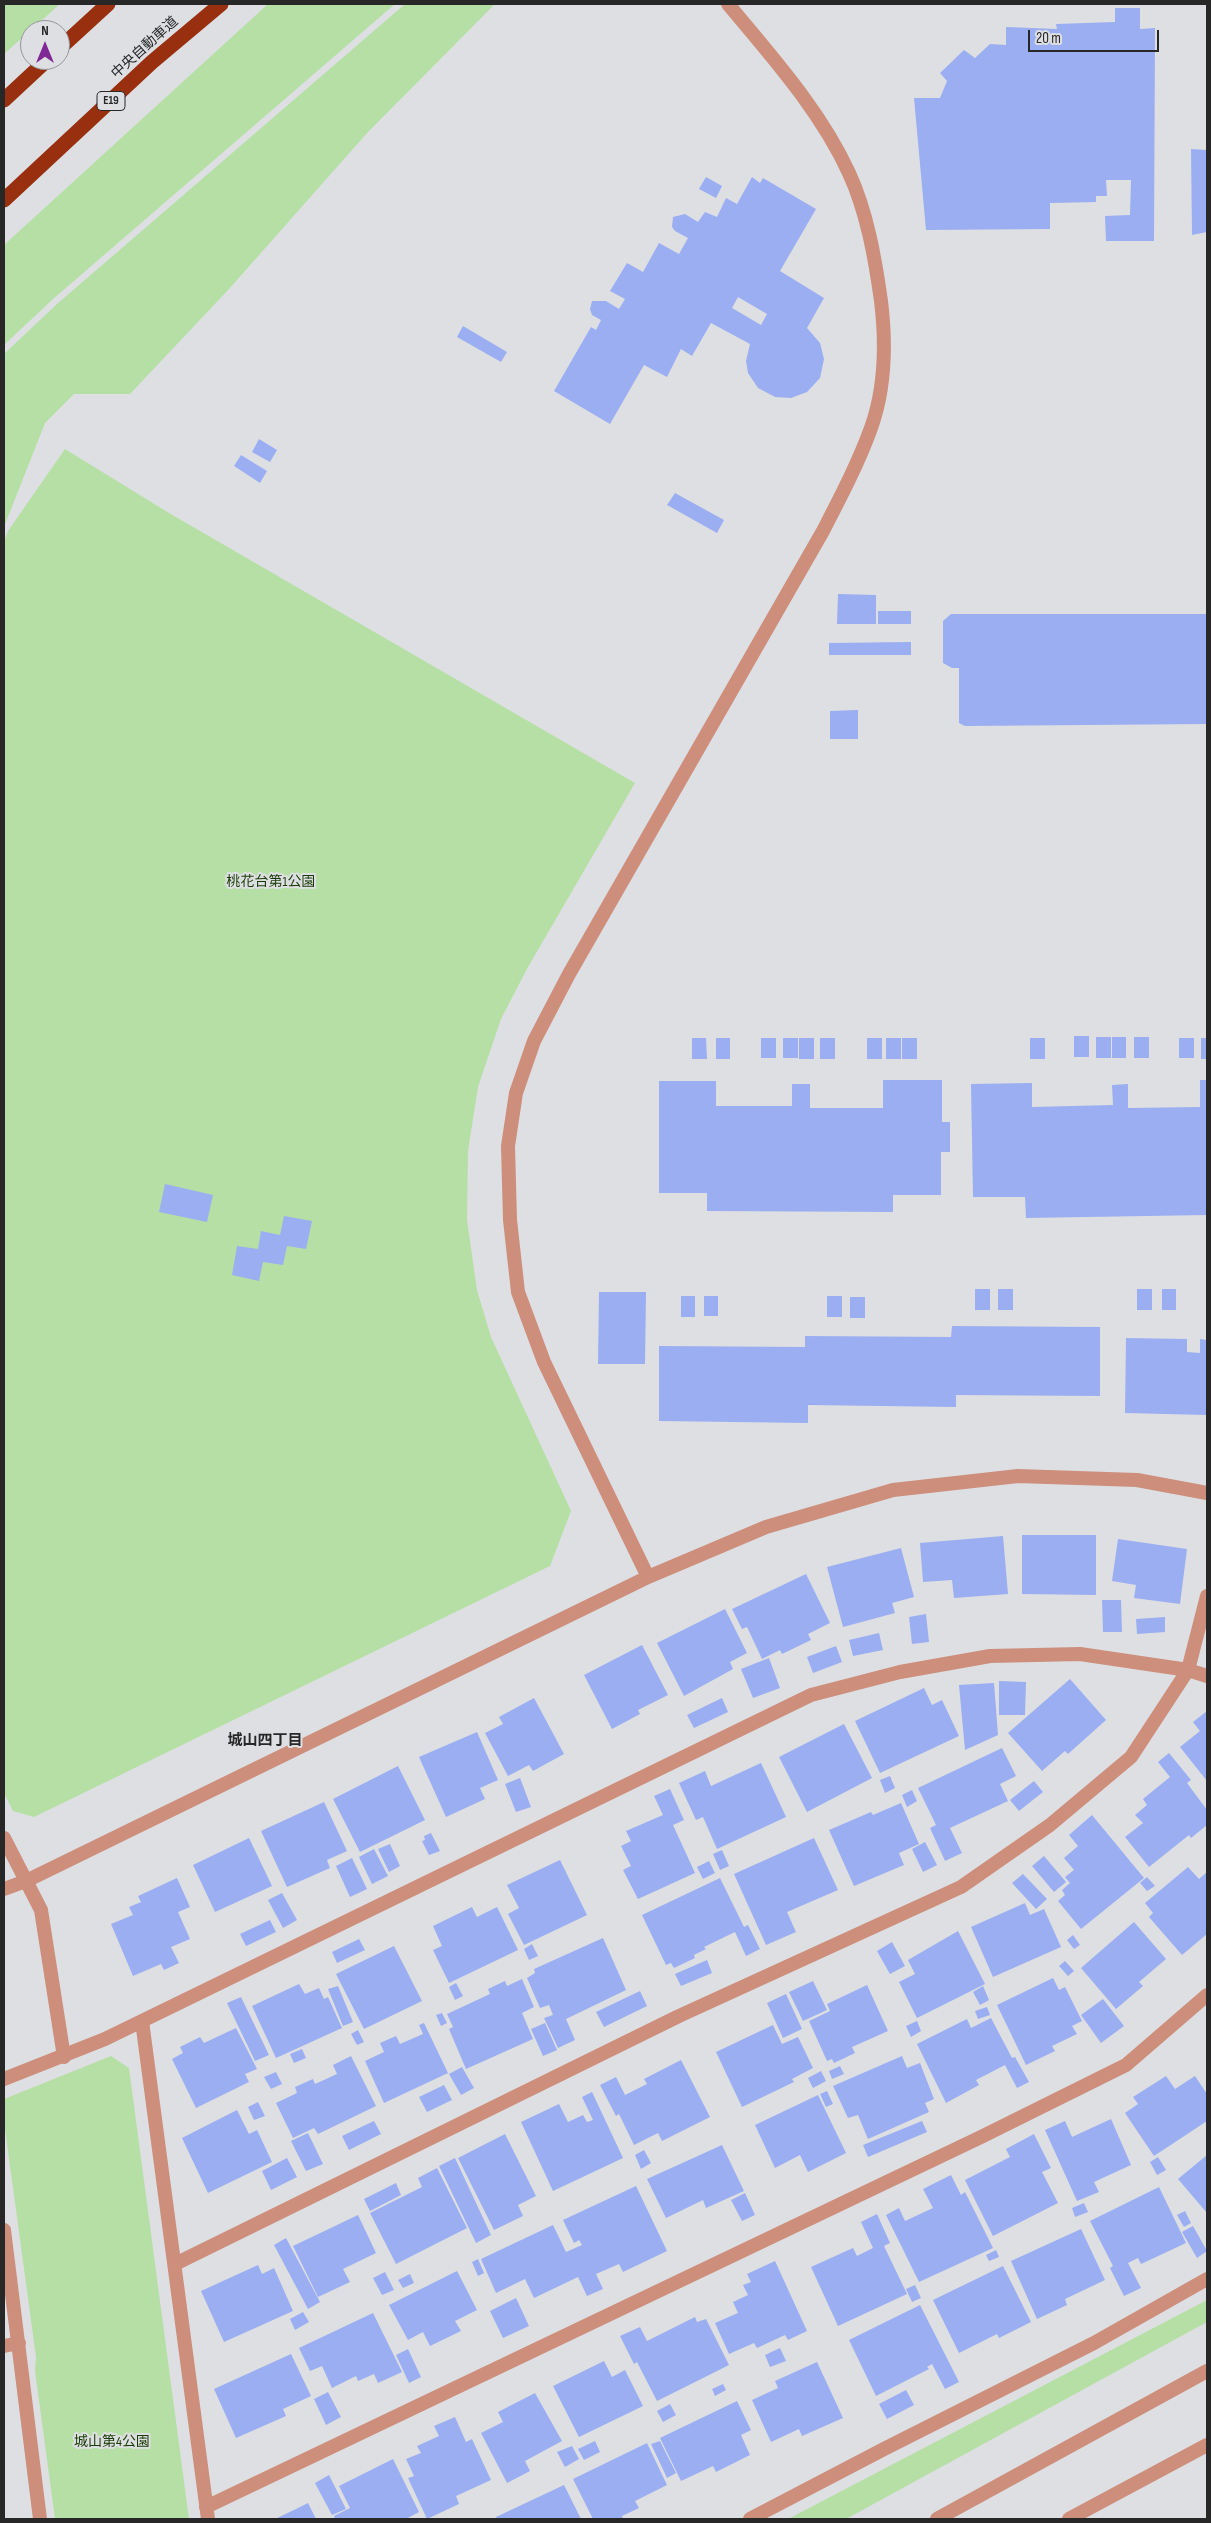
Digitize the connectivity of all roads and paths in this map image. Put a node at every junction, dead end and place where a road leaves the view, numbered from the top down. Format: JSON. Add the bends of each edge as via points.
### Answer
{"nodes":[{"id":1,"x":108,"y":4,"type":"edge"},
{"id":2,"x":221,"y":4,"type":"edge"},
{"id":3,"x":728,"y":4,"type":"edge"},
{"id":4,"x":70,"y":39,"type":"edge"},
{"id":5,"x":36,"y":70,"type":"edge"},
{"id":6,"x":4,"y":100,"type":"edge"},
{"id":7,"x":4,"y":200,"type":"edge"},
{"id":8,"x":1207,"y":1493,"type":"edge"},
{"id":9,"x":648,"y":1577,"type":"junction"},
{"id":10,"x":1207,"y":1596,"type":"edge"},
{"id":11,"x":1188,"y":1670,"type":"junction"},
{"id":12,"x":1207,"y":1676,"type":"edge"},
{"id":13,"x":4,"y":1838,"type":"edge"},
{"id":14,"x":26,"y":1881,"type":"junction"},
{"id":15,"x":4,"y":1889,"type":"edge"},
{"id":16,"x":1207,"y":1995,"type":"edge"},
{"id":17,"x":142,"y":2020,"type":"junction"},
{"id":18,"x":64,"y":2057,"type":"junction"},
{"id":19,"x":4,"y":2079,"type":"edge"},
{"id":20,"x":4,"y":2230,"type":"edge"},
{"id":21,"x":175,"y":2264,"type":"junction"},
{"id":22,"x":1207,"y":2279,"type":"edge"},
{"id":23,"x":19,"y":2343,"type":"junction"},
{"id":24,"x":4,"y":2346,"type":"edge"},
{"id":25,"x":1207,"y":2371,"type":"edge"},
{"id":26,"x":1207,"y":2445,"type":"edge"},
{"id":27,"x":207,"y":2513,"type":"edge"},
{"id":28,"x":40,"y":2519,"type":"edge"},
{"id":29,"x":750,"y":2519,"type":"edge"},
{"id":30,"x":937,"y":2519,"type":"edge"},
{"id":31,"x":1069,"y":2519,"type":"edge"}],
"edges":[{"from":1,"to":4,"type":"highway"},
{"from":2,"to":7,"type":"highway","name":"中央自動車道","number":"E19","via":[[152,62]]},
{"from":3,"to":9,"type":"street","via":[[798,90],[850,173],[867,223],[884,328],[881,379],[872,427],[828,523],[569,974],[534,1041],[516,1093],[508,1146],[510,1220],[518,1292],[544,1362]]},
{"from":5,"to":6,"type":"highway"},
{"from":8,"to":9,"type":"street","via":[[1137,1480],[1018,1476],[894,1490],[766,1527]]},
{"from":9,"to":14,"type":"street"},
{"from":10,"to":11,"type":"street"},
{"from":11,"to":12,"type":"street"},
{"from":11,"to":17,"type":"street","via":[[1080,1654],[990,1656],[900,1672],[811,1695]]},
{"from":11,"to":21,"type":"street","via":[[1131,1757],[1050,1825],[961,1887],[679,2016]]},
{"from":13,"to":14,"type":"street"},
{"from":14,"to":15,"type":"street"},
{"from":14,"to":18,"type":"street","via":[[41,1910]]},
{"from":16,"to":27,"type":"street","via":[[1126,2065]]},
{"from":17,"to":18,"type":"street"},
{"from":17,"to":21,"type":"street"},
{"from":18,"to":19,"type":"street"},
{"from":20,"to":23,"type":"street"},
{"from":21,"to":27,"type":"street"},
{"from":22,"to":29,"type":"street","via":[[1094,2343]]},
{"from":23,"to":24,"type":"street"},
{"from":23,"to":28,"type":"street"},
{"from":25,"to":30,"type":"street"},
{"from":26,"to":31,"type":"street"}]}
